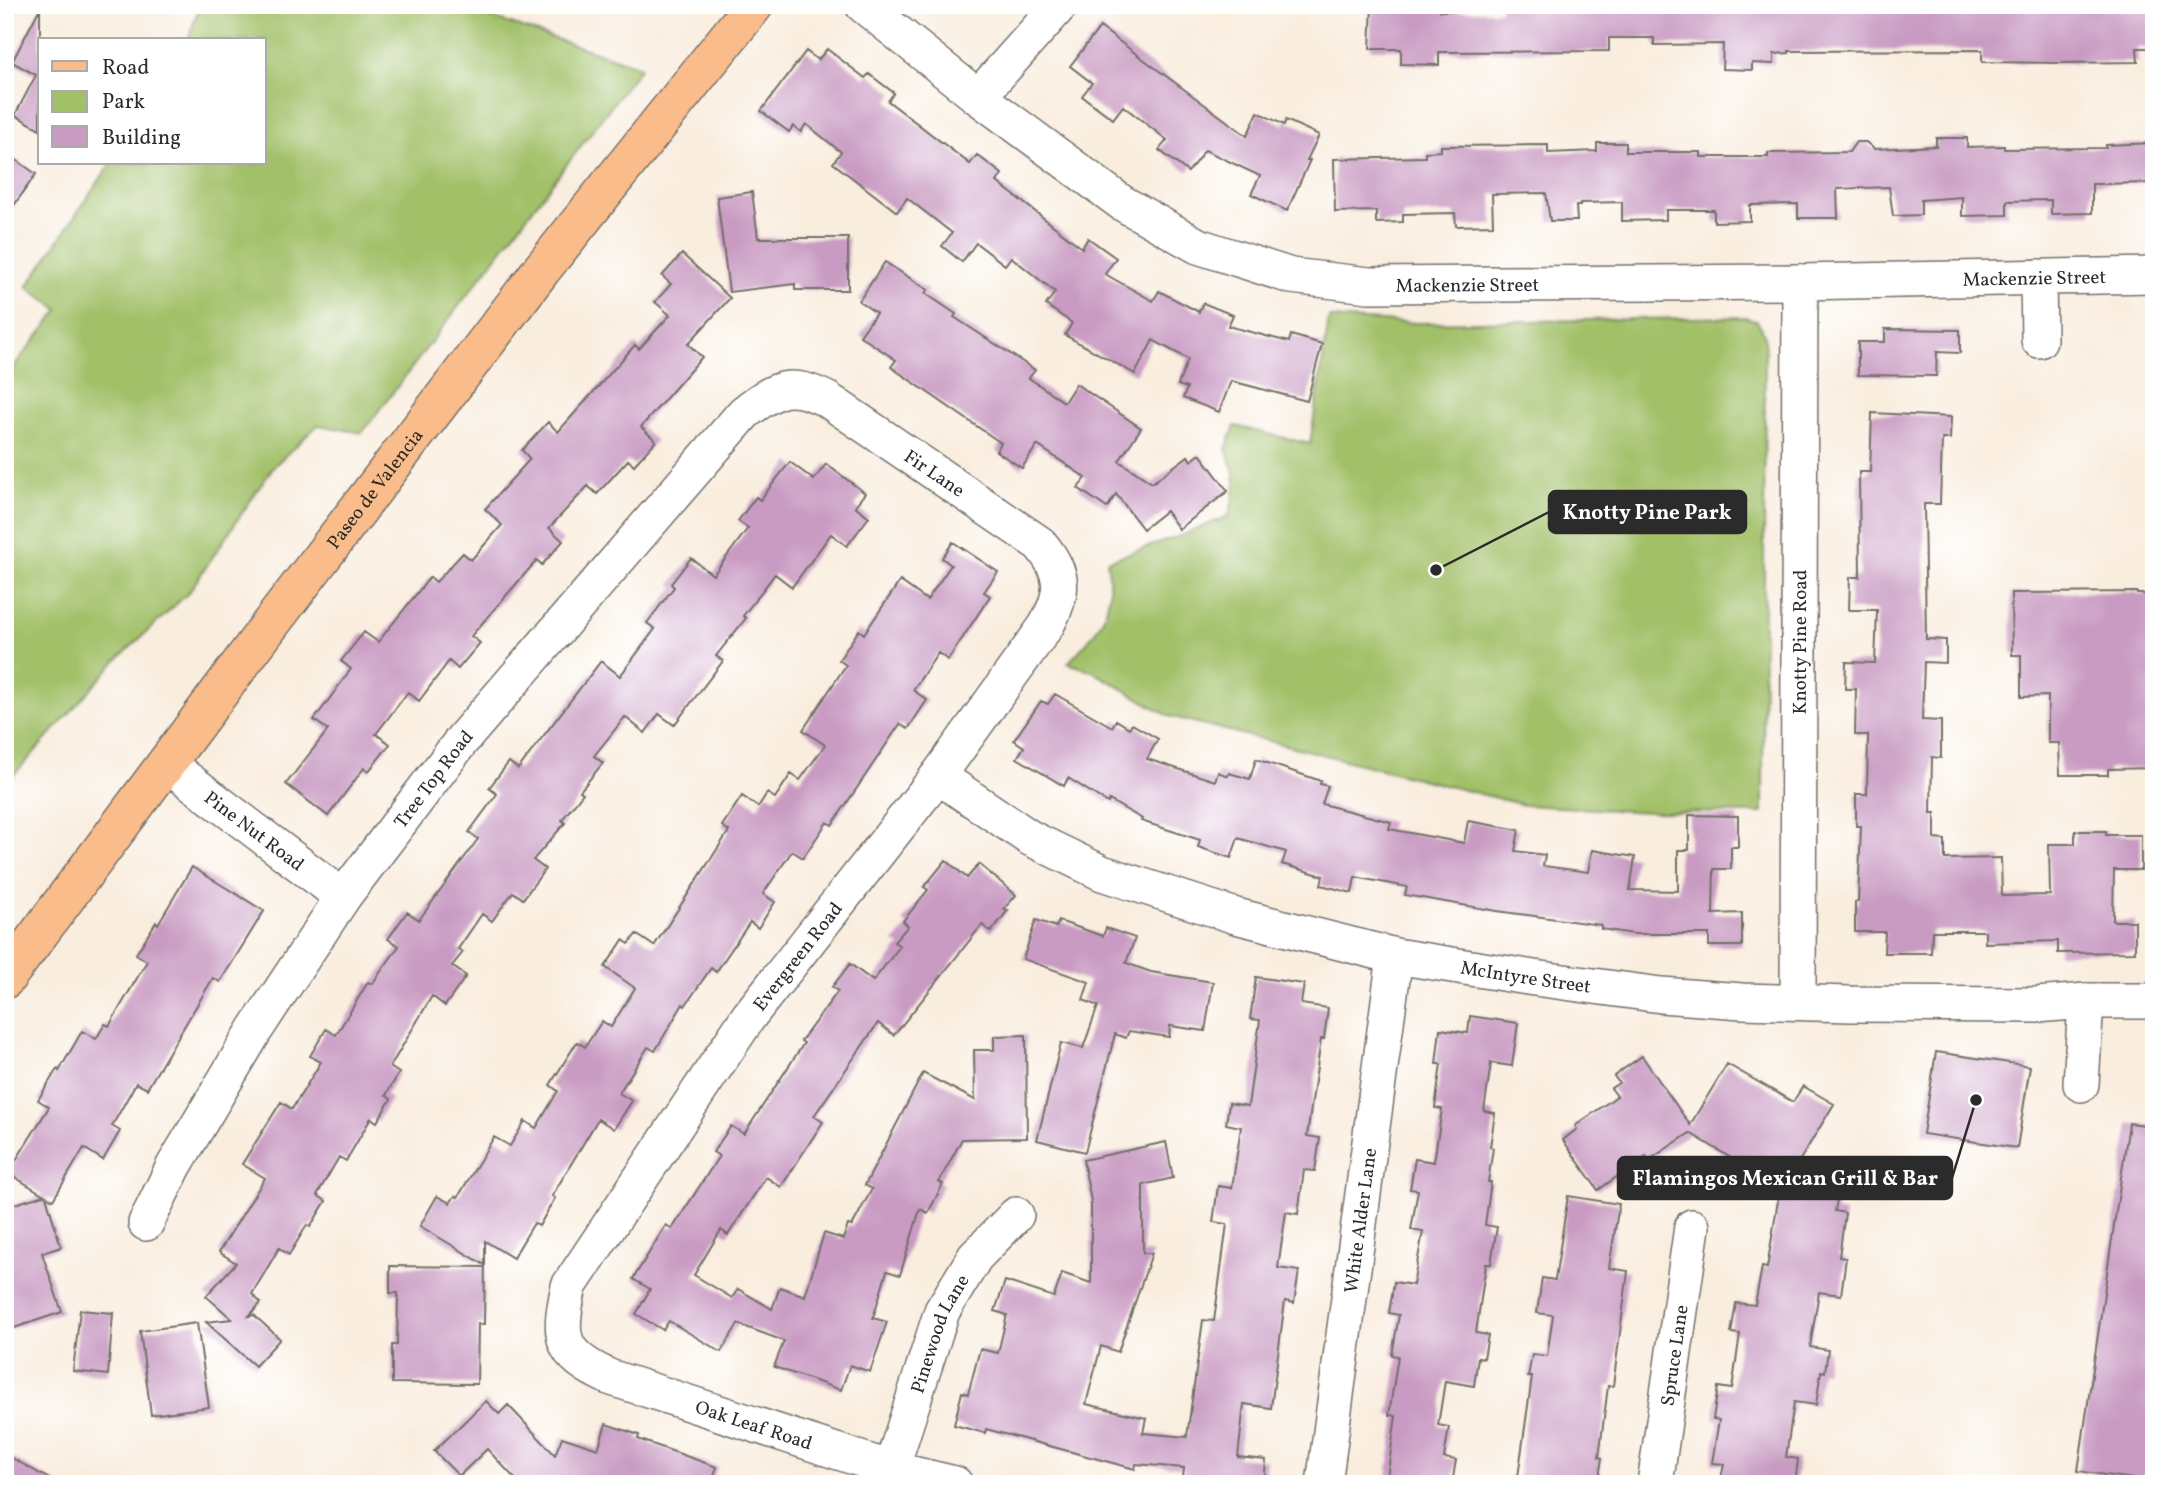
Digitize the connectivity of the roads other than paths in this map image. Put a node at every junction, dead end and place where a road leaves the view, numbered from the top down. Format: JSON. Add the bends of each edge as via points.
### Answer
{"nodes":[{"id":1,"x":754,"y":5,"type":"edge"},
{"id":2,"x":863,"y":5,"type":"edge"},
{"id":3,"x":1060,"y":5,"type":"edge"},
{"id":4,"x":978,"y":97,"type":"junction"},
{"id":5,"x":2154,"y":275,"type":"edge"},
{"id":6,"x":2038,"y":277,"type":"junction"},
{"id":7,"x":1800,"y":282,"type":"junction"},
{"id":8,"x":2039,"y":340,"type":"dead end"},
{"id":9,"x":788,"y":388,"type":"joint"},
{"id":10,"x":1060,"y":582,"type":"joint"},
{"id":11,"x":167,"y":764,"type":"junction"},
{"id":12,"x":938,"y":776,"type":"junction"},
{"id":13,"x":343,"y":897,"type":"junction"},
{"id":14,"x":1395,"y":956,"type":"junction"},
{"id":15,"x":5,"y":979,"type":"edge"},
{"id":16,"x":2154,"y":1000,"type":"edge"},
{"id":17,"x":2086,"y":1001,"type":"junction"},
{"id":18,"x":1798,"y":1002,"type":"junction"},
{"id":19,"x":2081,"y":1083,"type":"dead end"},
{"id":20,"x":1016,"y":1215,"type":"dead end"},
{"id":21,"x":146,"y":1223,"type":"dead end"},
{"id":22,"x":1692,"y":1227,"type":"dead end"},
{"id":23,"x":565,"y":1345,"type":"joint"},
{"id":24,"x":891,"y":1469,"type":"junction"},
{"id":25,"x":955,"y":1484,"type":"edge"},
{"id":26,"x":1324,"y":1484,"type":"edge"},
{"id":27,"x":1654,"y":1484,"type":"edge"}],
"edges":[{"from":1,"to":11,"type":"main road","name":"Paseo de Valencia","via":[[533,280]]},
{"from":2,"to":4,"type":"street","name":"Mackenzie Street"},
{"from":3,"to":4,"type":"street"},
{"from":4,"to":7,"type":"street","name":"Mackenzie Street","via":[[1122,204],[1198,246],[1291,276],[1368,285]]},
{"from":5,"to":6,"type":"street","name":"Mackenzie Street"},
{"from":6,"to":7,"type":"street","name":"Mackenzie Street"},
{"from":6,"to":8,"type":"street"},
{"from":7,"to":18,"type":"street","name":"Knotty Pine Road"},
{"from":9,"to":10,"type":"street","name":"Fir Lane","via":[[807,390],[828,400],[1040,544],[1054,561]]},
{"from":9,"to":13,"type":"street","name":"Tree Top Road","via":[[765,396],[744,413],[462,740]]},
{"from":10,"to":12,"type":"street","name":"Evergreen Road","via":[[1058,604],[1046,625]]},
{"from":11,"to":13,"type":"street","name":"Pine Nut Road"},
{"from":11,"to":15,"type":"main road","name":"Paseo de Valencia"},
{"from":12,"to":14,"type":"street","name":"McIntyre Street","via":[[1030,838],[1102,873],[1236,916]]},
{"from":12,"to":23,"type":"street","name":"Evergreen Road","via":[[749,1016],[569,1286],[562,1318]]},
{"from":13,"to":21,"type":"street","name":"Tree Top Road","via":[[255,1030],[174,1166]]},
{"from":14,"to":18,"type":"street","name":"McIntyre Street","via":[[1661,995]]},
{"from":14,"to":26,"type":"street","name":"White Alder Lane"},
{"from":16,"to":17,"type":"street","name":"McIntyre Street"},
{"from":17,"to":18,"type":"street","name":"McIntyre Street","via":[[2036,1005]]},
{"from":17,"to":19,"type":"street"},
{"from":20,"to":24,"type":"street","name":"Pinewood Lane","via":[[975,1257],[942,1311]]},
{"from":22,"to":27,"type":"street","name":"Spruce Lane"},
{"from":23,"to":24,"type":"street","name":"Oak Leaf Road","via":[[586,1366],[609,1377]]},
{"from":24,"to":25,"type":"street","name":"Oak Leaf Road"}]}
